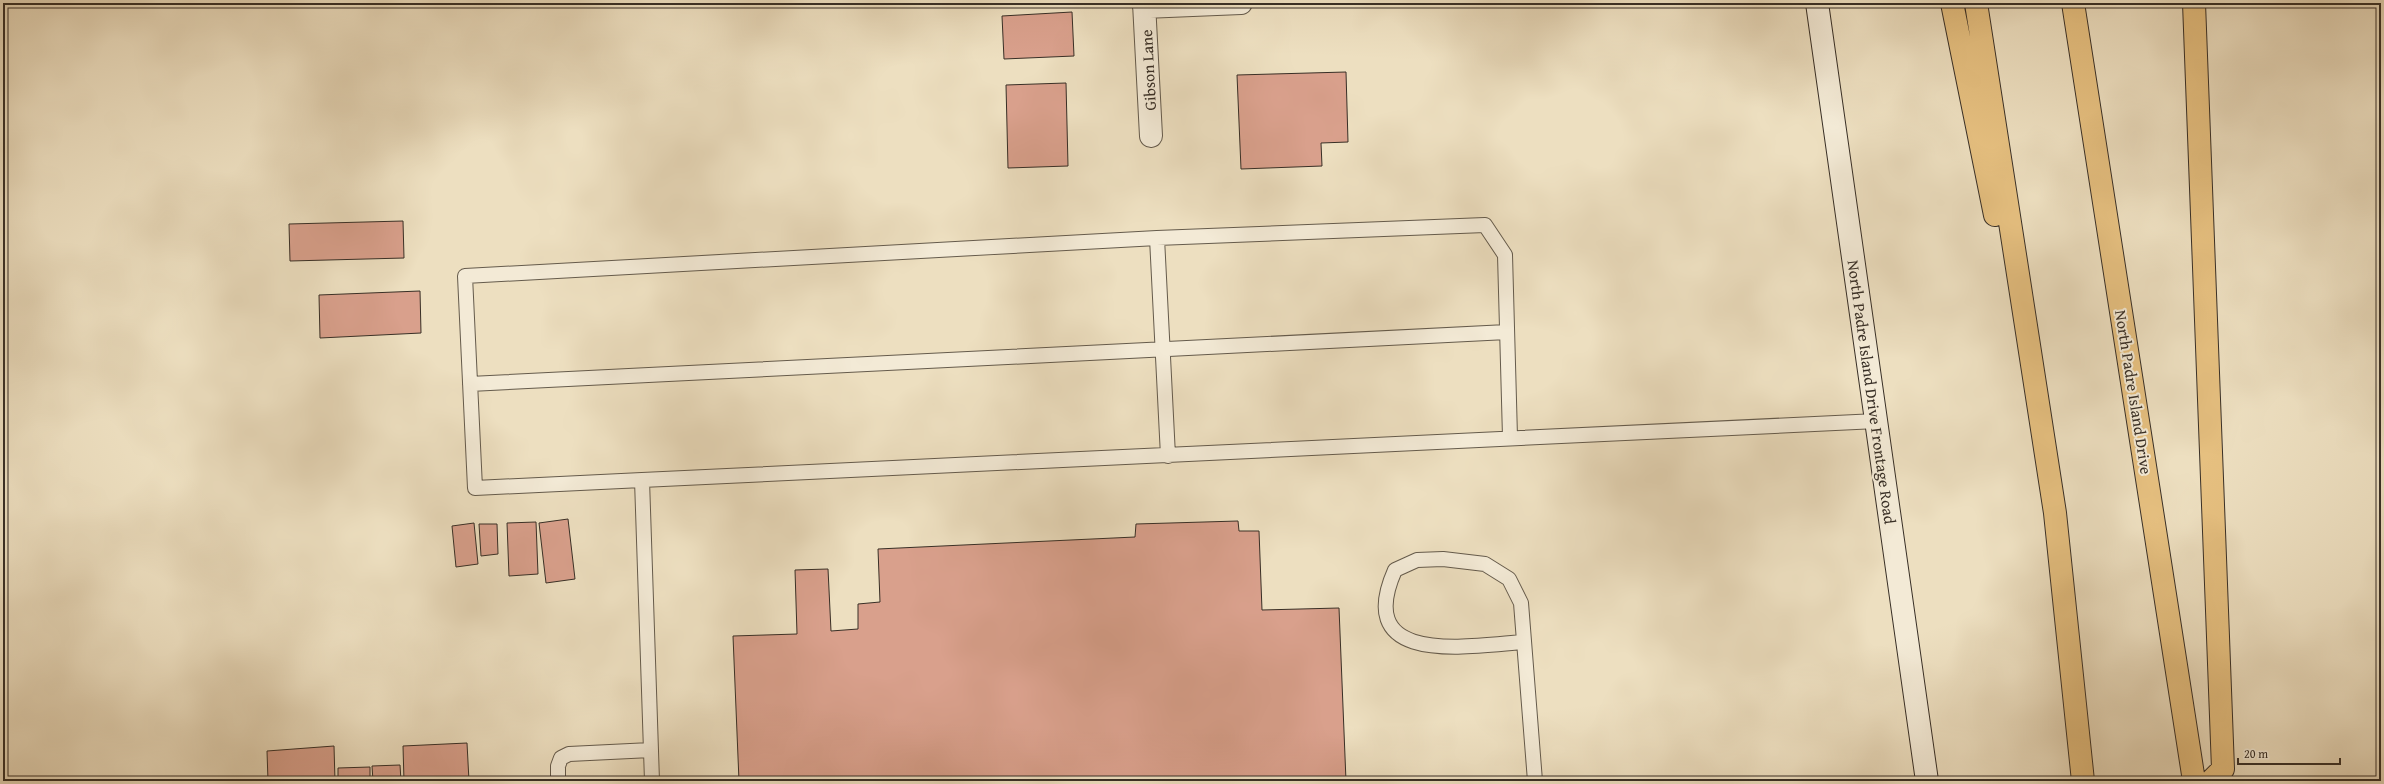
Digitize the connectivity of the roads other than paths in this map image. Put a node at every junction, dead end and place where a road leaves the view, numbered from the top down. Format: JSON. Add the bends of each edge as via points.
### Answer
{"nodes":[{"id":1,"x":1241,"y":3,"type":"edge"},
{"id":2,"x":1817,"y":3,"type":"edge"},
{"id":3,"x":1952,"y":3,"type":"edge"},
{"id":4,"x":1976,"y":3,"type":"edge"},
{"id":5,"x":2073,"y":3,"type":"edge"},
{"id":6,"x":2194,"y":3,"type":"edge"},
{"id":7,"x":1144,"y":5,"type":"edge"},
{"id":8,"x":1151,"y":136,"type":"dead end"},
{"id":9,"x":1157,"y":238,"type":"junction"},
{"id":10,"x":1507,"y":332,"type":"junction"},
{"id":11,"x":1163,"y":350,"type":"junction"},
{"id":12,"x":470,"y":384,"type":"junction"},
{"id":13,"x":1876,"y":420,"type":"junction"},
{"id":14,"x":1510,"y":437,"type":"junction"},
{"id":15,"x":1168,"y":456,"type":"junction"},
{"id":16,"x":642,"y":480,"type":"junction"},
{"id":17,"x":2055,"y":512,"type":"junction"},
{"id":18,"x":1524,"y":642,"type":"junction"},
{"id":19,"x":650,"y":750,"type":"junction"},
{"id":20,"x":558,"y":781,"type":"edge"},
{"id":21,"x":652,"y":781,"type":"edge"},
{"id":22,"x":1535,"y":781,"type":"edge"},
{"id":23,"x":1928,"y":781,"type":"edge"},
{"id":24,"x":2083,"y":781,"type":"edge"},
{"id":25,"x":2194,"y":781,"type":"edge"},
{"id":26,"x":2211,"y":781,"type":"edge"}],
"edges":[{"from":1,"to":7,"type":"main road"},
{"from":2,"to":13,"type":"main road","name":"North Padre Island Drive Frontage Road"},
{"from":3,"to":17,"type":"highway"},
{"from":4,"to":17,"type":"highway"},
{"from":5,"to":25,"type":"highway","name":"North Padre Island Drive"},
{"from":6,"to":26,"type":"highway","via":[[2223,769]]},
{"from":7,"to":8,"type":"main road","name":"Gibson Lane"},
{"from":9,"to":10,"type":"lane","via":[[1485,225],[1504,255]]},
{"from":9,"to":11,"type":"lane"},
{"from":9,"to":12,"type":"lane","via":[[465,276]]},
{"from":10,"to":11,"type":"lane"},
{"from":10,"to":14,"type":"lane"},
{"from":11,"to":12,"type":"lane"},
{"from":11,"to":15,"type":"lane"},
{"from":12,"to":16,"type":"lane","via":[[475,488]]},
{"from":13,"to":14,"type":"lane"},
{"from":13,"to":23,"type":"main road","name":"North Padre Island Drive Frontage Road"},
{"from":14,"to":15,"type":"lane"},
{"from":15,"to":16,"type":"lane"},
{"from":16,"to":19,"type":"lane"},
{"from":17,"to":24,"type":"highway"},
{"from":18,"to":18,"type":"lane","via":[[1521,603],[1509,579],[1484,564],[1443,559],[1417,560],[1395,570],[1387,588],[1386,610],[1392,629],[1410,642],[1456,647]]},
{"from":18,"to":22,"type":"lane"},
{"from":19,"to":20,"type":"lane","via":[[569,754],[561,758]]},
{"from":19,"to":21,"type":"lane"}]}
